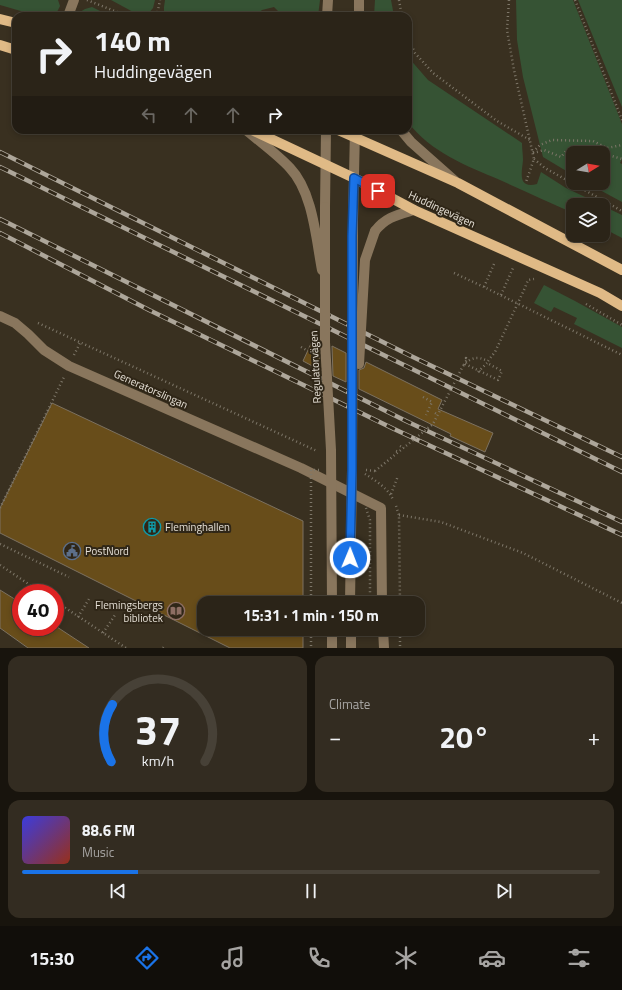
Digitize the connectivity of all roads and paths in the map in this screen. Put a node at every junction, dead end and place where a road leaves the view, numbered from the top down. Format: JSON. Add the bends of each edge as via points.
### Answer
{"nodes":[{"id":1,"x":74,"y":0,"type":"edge"},
{"id":2,"x":87,"y":0,"type":"edge"},
{"id":3,"x":160,"y":0,"type":"edge"},
{"id":4,"x":359,"y":0,"type":"edge"},
{"id":5,"x":399,"y":0,"type":"edge"},
{"id":6,"x":509,"y":0,"type":"edge"},
{"id":7,"x":575,"y":0,"type":"edge"},
{"id":8,"x":328,"y":2,"type":"edge"},
{"id":9,"x":70,"y":12,"type":"edge"},
{"id":10,"x":117,"y":12,"type":"edge"},
{"id":11,"x":157,"y":12,"type":"edge"},
{"id":12,"x":325,"y":12,"type":"edge"},
{"id":13,"x":327,"y":12,"type":"edge"},
{"id":14,"x":359,"y":12,"type":"edge"},
{"id":15,"x":401,"y":12,"type":"edge"},
{"id":16,"x":0,"y":19,"type":"edge"},
{"id":17,"x":12,"y":22,"type":"edge"},
{"id":18,"x":0,"y":45,"type":"edge"},
{"id":19,"x":412,"y":47,"type":"edge"},
{"id":20,"x":12,"y":49,"type":"edge"},
{"id":21,"x":622,"y":120,"type":"edge"},
{"id":22,"x":251,"y":134,"type":"edge"},
{"id":23,"x":261,"y":134,"type":"edge"},
{"id":24,"x":326,"y":134,"type":"edge"},
{"id":25,"x":355,"y":134,"type":"edge"},
{"id":26,"x":405,"y":134,"type":"edge"},
{"id":27,"x":530,"y":141,"type":"junction"},
{"id":28,"x":622,"y":145,"type":"edge"},
{"id":29,"x":603,"y":146,"type":"edge"},
{"id":30,"x":610,"y":147,"type":"edge"},
{"id":31,"x":566,"y":151,"type":"edge"},
{"id":32,"x":533,"y":153,"type":"junction"},
{"id":33,"x":610,"y":156,"type":"edge"},
{"id":34,"x":534,"y":159,"type":"junction"},
{"id":35,"x":622,"y":159,"type":"edge"},
{"id":36,"x":326,"y":164,"type":"junction"},
{"id":37,"x":354,"y":178,"type":"junction"},
{"id":38,"x":526,"y":182,"type":"dead end"},
{"id":39,"x":458,"y":183,"type":"junction"},
{"id":40,"x":414,"y":210,"type":"junction"},
{"id":41,"x":622,"y":211,"type":"edge"},
{"id":42,"x":494,"y":264,"type":"dead end"},
{"id":43,"x":514,"y":265,"type":"dead end"},
{"id":44,"x":622,"y":270,"type":"edge"},
{"id":45,"x":454,"y":273,"type":"dead end"},
{"id":46,"x":324,"y":280,"type":"junction"},
{"id":47,"x":484,"y":287,"type":"junction"},
{"id":48,"x":524,"y":290,"type":"dead end"},
{"id":49,"x":501,"y":295,"type":"junction"},
{"id":50,"x":622,"y":306,"type":"edge"},
{"id":51,"x":0,"y":316,"type":"edge"},
{"id":52,"x":302,"y":347,"type":"dead end"},
{"id":53,"x":308,"y":350,"type":"dead end"},
{"id":54,"x":622,"y":355,"type":"edge"},
{"id":55,"x":469,"y":360,"type":"junction"},
{"id":56,"x":464,"y":364,"type":"junction"},
{"id":57,"x":69,"y":366,"type":"junction"},
{"id":58,"x":478,"y":372,"type":"dead end"},
{"id":59,"x":423,"y":397,"type":"dead end"},
{"id":60,"x":426,"y":415,"type":"dead end"},
{"id":61,"x":400,"y":446,"type":"dead end"},
{"id":62,"x":404,"y":448,"type":"junction"},
{"id":63,"x":323,"y":470,"type":"dead end"},
{"id":64,"x":352,"y":470,"type":"junction"},
{"id":65,"x":398,"y":476,"type":"dead end"},
{"id":66,"x":366,"y":478,"type":"dead end"},
{"id":67,"x":391,"y":494,"type":"dead end"},
{"id":68,"x":366,"y":500,"type":"dead end"},
{"id":69,"x":0,"y":508,"type":"edge"},
{"id":70,"x":399,"y":515,"type":"dead end"},
{"id":71,"x":0,"y":544,"type":"edge"},
{"id":72,"x":0,"y":565,"type":"edge"},
{"id":73,"x":70,"y":577,"type":"dead end"},
{"id":74,"x":28,"y":584,"type":"edge"},
{"id":75,"x":311,"y":596,"type":"edge"},
{"id":76,"x":332,"y":596,"type":"edge"},
{"id":77,"x":350,"y":596,"type":"edge"},
{"id":78,"x":370,"y":596,"type":"edge"},
{"id":79,"x":382,"y":596,"type":"edge"},
{"id":80,"x":89,"y":599,"type":"dead end"},
{"id":81,"x":622,"y":603,"type":"edge"},
{"id":82,"x":64,"y":607,"type":"edge"},
{"id":83,"x":115,"y":615,"type":"dead end"},
{"id":84,"x":78,"y":617,"type":"junction"},
{"id":85,"x":103,"y":633,"type":"junction"},
{"id":86,"x":311,"y":636,"type":"edge"},
{"id":87,"x":332,"y":636,"type":"edge"},
{"id":88,"x":350,"y":636,"type":"edge"},
{"id":89,"x":383,"y":636,"type":"edge"},
{"id":90,"x":400,"y":636,"type":"edge"},
{"id":91,"x":126,"y":648,"type":"edge"},
{"id":92,"x":312,"y":648,"type":"edge"},
{"id":93,"x":332,"y":648,"type":"edge"},
{"id":94,"x":351,"y":648,"type":"edge"},
{"id":95,"x":384,"y":648,"type":"edge"},
{"id":96,"x":400,"y":648,"type":"edge"}],
"edges":[{"from":1,"to":9,"type":"street"},
{"from":2,"to":10,"type":"path"},
{"from":3,"to":11,"type":"path"},
{"from":4,"to":14,"type":"street"},
{"from":5,"to":15,"type":"path"},
{"from":6,"to":27,"type":"path","via":[[508,36]]},
{"from":7,"to":21,"type":"path"},
{"from":8,"to":12,"type":"street"},
{"from":8,"to":13,"type":"street"},
{"from":16,"to":17,"type":"main road"},
{"from":18,"to":20,"type":"main road"},
{"from":19,"to":27,"type":"path","via":[[433,73]]},
{"from":22,"to":46,"type":"street","bridge":true,"via":[[290,168],[301,184],[309,200]]},
{"from":23,"to":36,"type":"main road","name":"Huddingevägen"},
{"from":24,"to":36,"type":"street","name":"Regulatorvägen"},
{"from":25,"to":37,"type":"street"},
{"from":25,"to":39,"type":"main road"},
{"from":26,"to":39,"type":"street"},
{"from":27,"to":32,"type":"path"},
{"from":28,"to":30,"type":"path"},
{"from":29,"to":32,"type":"path","via":[[593,141],[552,140],[540,145]]},
{"from":31,"to":32,"type":"path","via":[[561,158],[544,150]]},
{"from":32,"to":34,"type":"path"},
{"from":33,"to":35,"type":"path"},
{"from":34,"to":38,"type":"path"},
{"from":34,"to":41,"type":"path","via":[[545,168]]},
{"from":36,"to":37,"type":"main road","name":"Huddingevägen"},
{"from":36,"to":46,"type":"street","name":"Regulatorvägen","bridge":true},
{"from":37,"to":40,"type":"main road","name":"Huddingevägen"},
{"from":37,"to":64,"type":"street","bridge":true},
{"from":39,"to":44,"type":"main road"},
{"from":40,"to":50,"type":"main road","name":"Huddingevägen","via":[[600,293]]},
{"from":40,"to":64,"type":"street","bridge":true,"via":[[381,223],[375,231],[365,260]]},
{"from":42,"to":47,"type":"path"},
{"from":43,"to":49,"type":"path"},
{"from":45,"to":47,"type":"path"},
{"from":46,"to":76,"type":"street","name":"Regulatorvägen","bridge":true,"via":[[324,342],[331,450]]},
{"from":47,"to":49,"type":"path"},
{"from":48,"to":55,"type":"path","bridge":true,"via":[[495,352],[488,361],[477,357]]},
{"from":49,"to":54,"type":"path"},
{"from":51,"to":57,"type":"street","name":"Generatorslingan","via":[[15,323],[44,350]]},
{"from":52,"to":53,"type":"path"},
{"from":55,"to":56,"type":"path","bridge":true},
{"from":55,"to":56,"type":"path","bridge":true,"via":[[466,358]]},
{"from":56,"to":58,"type":"path","bridge":true,"via":[[498,380],[502,371],[487,363]]},
{"from":56,"to":62,"type":"path","bridge":true,"via":[[430,428]]},
{"from":57,"to":69,"type":"path"},
{"from":57,"to":79,"type":"street","name":"Generatorslingan","via":[[301,468],[381,508]]},
{"from":59,"to":60,"type":"path","via":[[432,402]]},
{"from":61,"to":62,"type":"path"},
{"from":62,"to":66,"type":"path","bridge":true,"via":[[375,470],[366,470]]},
{"from":63,"to":75,"type":"path","bridge":true,"via":[[311,470]]},
{"from":64,"to":77,"type":"street","bridge":true},
{"from":65,"to":67,"type":"path"},
{"from":68,"to":78,"type":"path","bridge":true,"via":[[370,520]]},
{"from":70,"to":81,"type":"path","via":[[441,522],[523,553]]},
{"from":71,"to":73,"type":"path"},
{"from":72,"to":74,"type":"path"},
{"from":80,"to":84,"type":"path"},
{"from":82,"to":84,"type":"path"},
{"from":83,"to":85,"type":"path"},
{"from":84,"to":85,"type":"path"},
{"from":85,"to":91,"type":"path"},
{"from":86,"to":92,"type":"path"},
{"from":87,"to":93,"type":"street"},
{"from":88,"to":94,"type":"street"},
{"from":89,"to":95,"type":"street"},
{"from":90,"to":96,"type":"path"}]}
